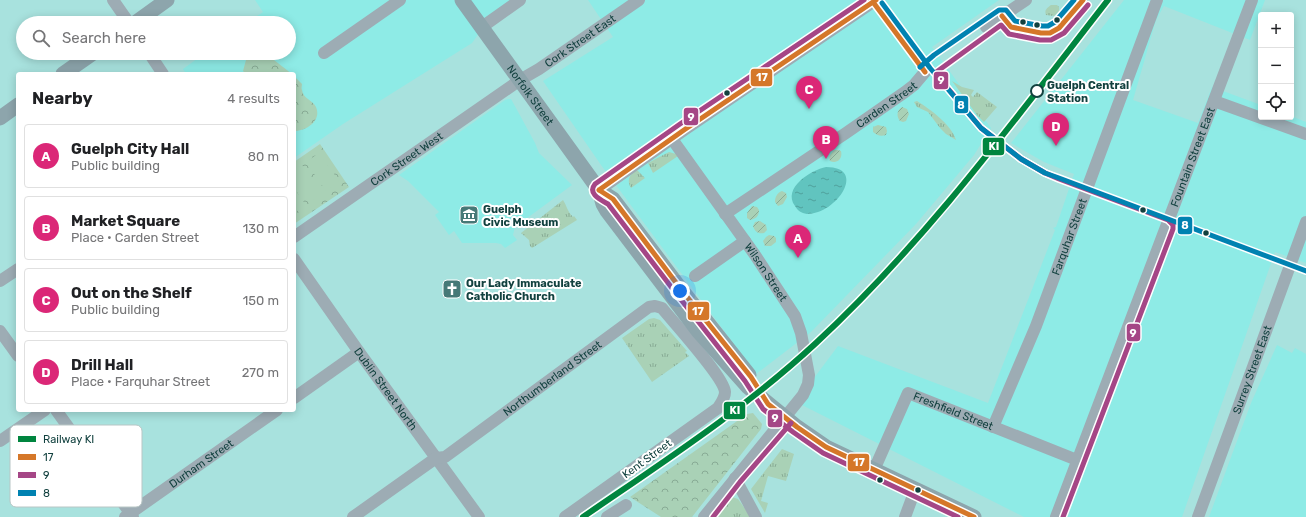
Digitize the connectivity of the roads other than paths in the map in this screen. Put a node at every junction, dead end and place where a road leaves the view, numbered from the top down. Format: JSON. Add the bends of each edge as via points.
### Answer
{"nodes":[{"id":1,"x":113,"y":0,"type":"edge"},
{"id":2,"x":167,"y":0,"type":"edge"},
{"id":3,"x":400,"y":0,"type":"edge"},
{"id":4,"x":462,"y":0,"type":"edge"},
{"id":5,"x":520,"y":0,"type":"edge"},
{"id":6,"x":639,"y":0,"type":"edge"},
{"id":7,"x":876,"y":0,"type":"edge"},
{"id":8,"x":1026,"y":0,"type":"edge"},
{"id":9,"x":1157,"y":0,"type":"edge"},
{"id":10,"x":1252,"y":0,"type":"edge"},
{"id":11,"x":124,"y":16,"type":"edge"},
{"id":12,"x":145,"y":16,"type":"edge"},
{"id":13,"x":482,"y":27,"type":"junction"},
{"id":14,"x":986,"y":27,"type":"dead end"},
{"id":15,"x":324,"y":53,"type":"dead end"},
{"id":16,"x":83,"y":60,"type":"edge"},
{"id":17,"x":154,"y":60,"type":"edge"},
{"id":18,"x":66,"y":72,"type":"edge"},
{"id":19,"x":162,"y":72,"type":"edge"},
{"id":20,"x":925,"y":72,"type":"dead end"},
{"id":21,"x":520,"y":80,"type":"junction"},
{"id":22,"x":1214,"y":101,"type":"junction"},
{"id":23,"x":16,"y":106,"type":"edge"},
{"id":24,"x":0,"y":118,"type":"edge"},
{"id":25,"x":1306,"y":134,"type":"edge"},
{"id":26,"x":672,"y":138,"type":"junction"},
{"id":27,"x":599,"y":190,"type":"junction"},
{"id":28,"x":725,"y":214,"type":"junction"},
{"id":29,"x":1306,"y":222,"type":"edge"},
{"id":30,"x":296,"y":236,"type":"edge"},
{"id":31,"x":748,"y":246,"type":"junction"},
{"id":32,"x":296,"y":262,"type":"edge"},
{"id":33,"x":16,"y":270,"type":"edge"},
{"id":34,"x":695,"y":276,"type":"dead end"},
{"id":35,"x":0,"y":281,"type":"edge"},
{"id":36,"x":0,"y":331,"type":"edge"},
{"id":37,"x":359,"y":352,"type":"junction"},
{"id":38,"x":16,"y":353,"type":"edge"},
{"id":39,"x":724,"y":396,"type":"joint"},
{"id":40,"x":296,"y":397,"type":"edge"},
{"id":41,"x":42,"y":412,"type":"edge"},
{"id":42,"x":57,"y":412,"type":"edge"},
{"id":43,"x":273,"y":412,"type":"edge"},
{"id":44,"x":786,"y":418,"type":"junction"},
{"id":45,"x":24,"y":425,"type":"edge"},
{"id":46,"x":66,"y":425,"type":"edge"},
{"id":47,"x":993,"y":426,"type":"junction"},
{"id":48,"x":10,"y":435,"type":"edge"},
{"id":49,"x":0,"y":442,"type":"edge"},
{"id":50,"x":436,"y":458,"type":"junction"},
{"id":51,"x":1077,"y":460,"type":"junction"},
{"id":52,"x":874,"y":470,"type":"junction"},
{"id":53,"x":735,"y":478,"type":"junction"},
{"id":54,"x":915,"y":490,"type":"junction"},
{"id":55,"x":626,"y":505,"type":"dead end"},
{"id":56,"x":124,"y":507,"type":"edge"},
{"id":57,"x":130,"y":516,"type":"edge"},
{"id":58,"x":353,"y":517,"type":"edge"},
{"id":59,"x":479,"y":517,"type":"edge"},
{"id":60,"x":565,"y":517,"type":"edge"},
{"id":61,"x":608,"y":517,"type":"edge"},
{"id":62,"x":704,"y":517,"type":"edge"},
{"id":63,"x":756,"y":517,"type":"edge"},
{"id":64,"x":905,"y":517,"type":"edge"},
{"id":65,"x":974,"y":517,"type":"edge"},
{"id":66,"x":1056,"y":517,"type":"edge"},
{"id":67,"x":1198,"y":517,"type":"edge"}],
"edges":[{"from":1,"to":11,"type":"street"},
{"from":2,"to":12,"type":"main road"},
{"from":3,"to":15,"type":"street"},
{"from":4,"to":13,"type":"main road","name":"Norfolk Street"},
{"from":5,"to":13,"type":"street"},
{"from":6,"to":21,"type":"street","name":"Cork Street East"},
{"from":7,"to":26,"type":"street"},
{"from":8,"to":14,"type":"street"},
{"from":9,"to":47,"type":"street","name":"Farquhar Street","via":[[1036,326]]},
{"from":10,"to":22,"type":"street","name":"Fountain Street East"},
{"from":13,"to":21,"type":"main road","name":"Norfolk Street"},
{"from":16,"to":18,"type":"main road"},
{"from":17,"to":19,"type":"street"},
{"from":20,"to":28,"type":"street","name":"Carden Street","via":[[914,85]]},
{"from":21,"to":27,"type":"main road","name":"Norfolk Street"},
{"from":21,"to":30,"type":"street","name":"Cork Street West"},
{"from":22,"to":25,"type":"street"},
{"from":22,"to":51,"type":"street","name":"Fountain Street East"},
{"from":23,"to":24,"type":"main road"},
{"from":26,"to":27,"type":"street"},
{"from":26,"to":28,"type":"street","name":"Wilson Street"},
{"from":27,"to":44,"type":"main road","name":"Norfolk Street","via":[[613,199],[751,377],[768,404]]},
{"from":28,"to":31,"type":"street","name":"Wilson Street"},
{"from":29,"to":67,"type":"street","name":"Surrey Street East"},
{"from":31,"to":34,"type":"street"},
{"from":31,"to":44,"type":"street","name":"Wilson Street","via":[[795,316],[804,347],[808,384]]},
{"from":32,"to":37,"type":"street","name":"Dublin Street North"},
{"from":33,"to":35,"type":"street"},
{"from":36,"to":38,"type":"street"},
{"from":37,"to":40,"type":"street"},
{"from":37,"to":50,"type":"street","name":"Dublin Street North"},
{"from":39,"to":50,"type":"street","name":"Northumberland Street","via":[[724,386],[712,368],[662,308],[649,307],[445,457]]},
{"from":39,"to":60,"type":"street","name":"Kent Street","via":[[718,408]]},
{"from":41,"to":45,"type":"street"},
{"from":42,"to":46,"type":"street"},
{"from":43,"to":57,"type":"street","name":"Durham Street"},
{"from":44,"to":52,"type":"main road","name":"Norfolk Street","via":[[826,447]]},
{"from":44,"to":53,"type":"street","name":"Wilson Street"},
{"from":47,"to":51,"type":"street","name":"Freshfield Street"},
{"from":47,"to":52,"type":"street","name":"Freshfield Street","via":[[908,393]]},
{"from":48,"to":49,"type":"street"},
{"from":50,"to":58,"type":"street","name":"Northumberland Street"},
{"from":50,"to":59,"type":"street","name":"Dublin Street North"},
{"from":51,"to":66,"type":"street","name":"Fountain Street East"},
{"from":52,"to":54,"type":"main road","name":"Norfolk Street"},
{"from":53,"to":62,"type":"street","name":"Wilson Street"},
{"from":53,"to":63,"type":"street"},
{"from":54,"to":64,"type":"street"},
{"from":54,"to":65,"type":"main road","name":"Norfolk Street"},
{"from":55,"to":61,"type":"street"},
{"from":56,"to":57,"type":"street"}]}
